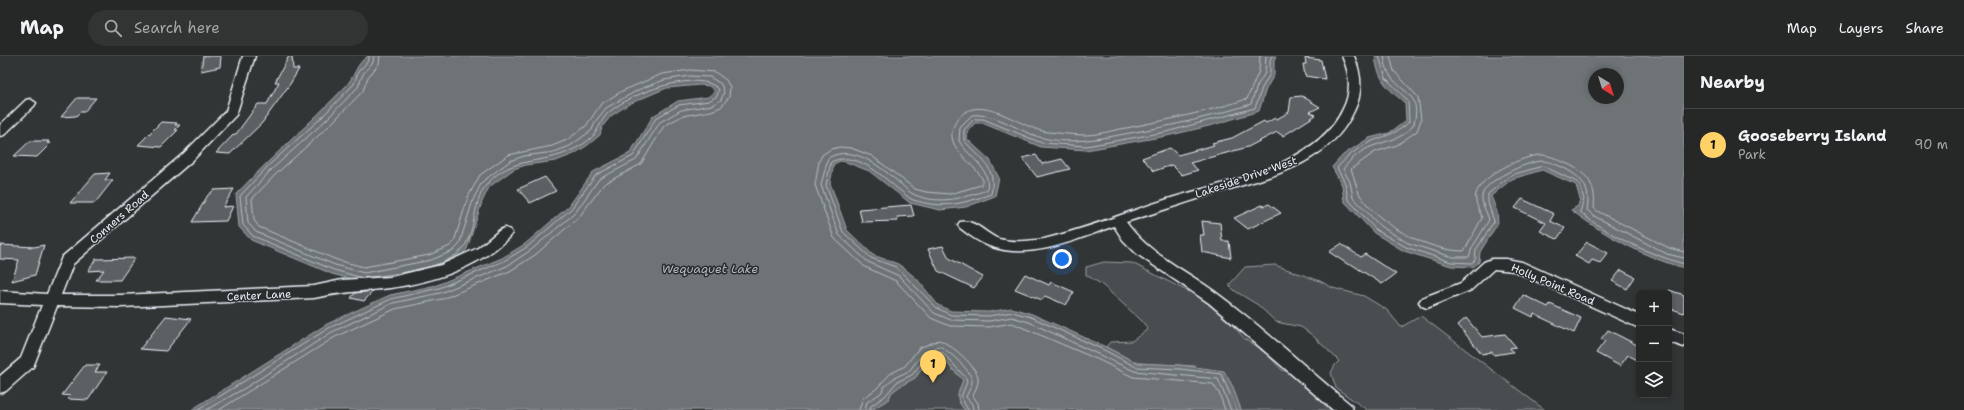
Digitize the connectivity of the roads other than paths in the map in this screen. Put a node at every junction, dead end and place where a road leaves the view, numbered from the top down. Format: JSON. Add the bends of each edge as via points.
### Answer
{"nodes":[{"id":1,"x":249,"y":56,"type":"edge"},
{"id":2,"x":1348,"y":56,"type":"edge"},
{"id":3,"x":30,"y":103,"type":"dead end"},
{"id":4,"x":0,"y":132,"type":"edge"},
{"id":5,"x":1117,"y":220,"type":"junction"},
{"id":6,"x":965,"y":225,"type":"dead end"},
{"id":7,"x":504,"y":234,"type":"dead end"},
{"id":8,"x":0,"y":297,"type":"edge"},
{"id":9,"x":51,"y":300,"type":"junction"},
{"id":10,"x":1427,"y":302,"type":"dead end"},
{"id":11,"x":1636,"y":321,"type":"edge"},
{"id":12,"x":1672,"y":336,"type":"edge"},
{"id":13,"x":1684,"y":341,"type":"edge"},
{"id":14,"x":0,"y":386,"type":"edge"},
{"id":15,"x":1344,"y":410,"type":"edge"}],
"edges":[{"from":1,"to":9,"type":"street","name":"Conners Road","via":[[232,112],[188,157],[67,261]]},
{"from":2,"to":5,"type":"street","name":"Lakeside Drive West","via":[[1355,77],[1354,97],[1341,127],[1324,144],[1284,166]]},
{"from":3,"to":4,"type":"street"},
{"from":5,"to":6,"type":"street","name":"Lakeside Drive West","via":[[1031,247],[999,244]]},
{"from":5,"to":15,"type":"street","via":[[1142,250],[1214,299]]},
{"from":7,"to":9,"type":"street","name":"Center Lane","via":[[483,252],[444,270],[390,282],[342,286],[314,292],[247,296],[121,301]]},
{"from":8,"to":9,"type":"street","name":"Center Lane"},
{"from":9,"to":14,"type":"street","name":"Conners Road","via":[[27,362]]},
{"from":10,"to":11,"type":"street","name":"Holly Point Road","via":[[1469,285],[1488,264],[1500,262],[1516,266]]},
{"from":12,"to":13,"type":"street"}]}
